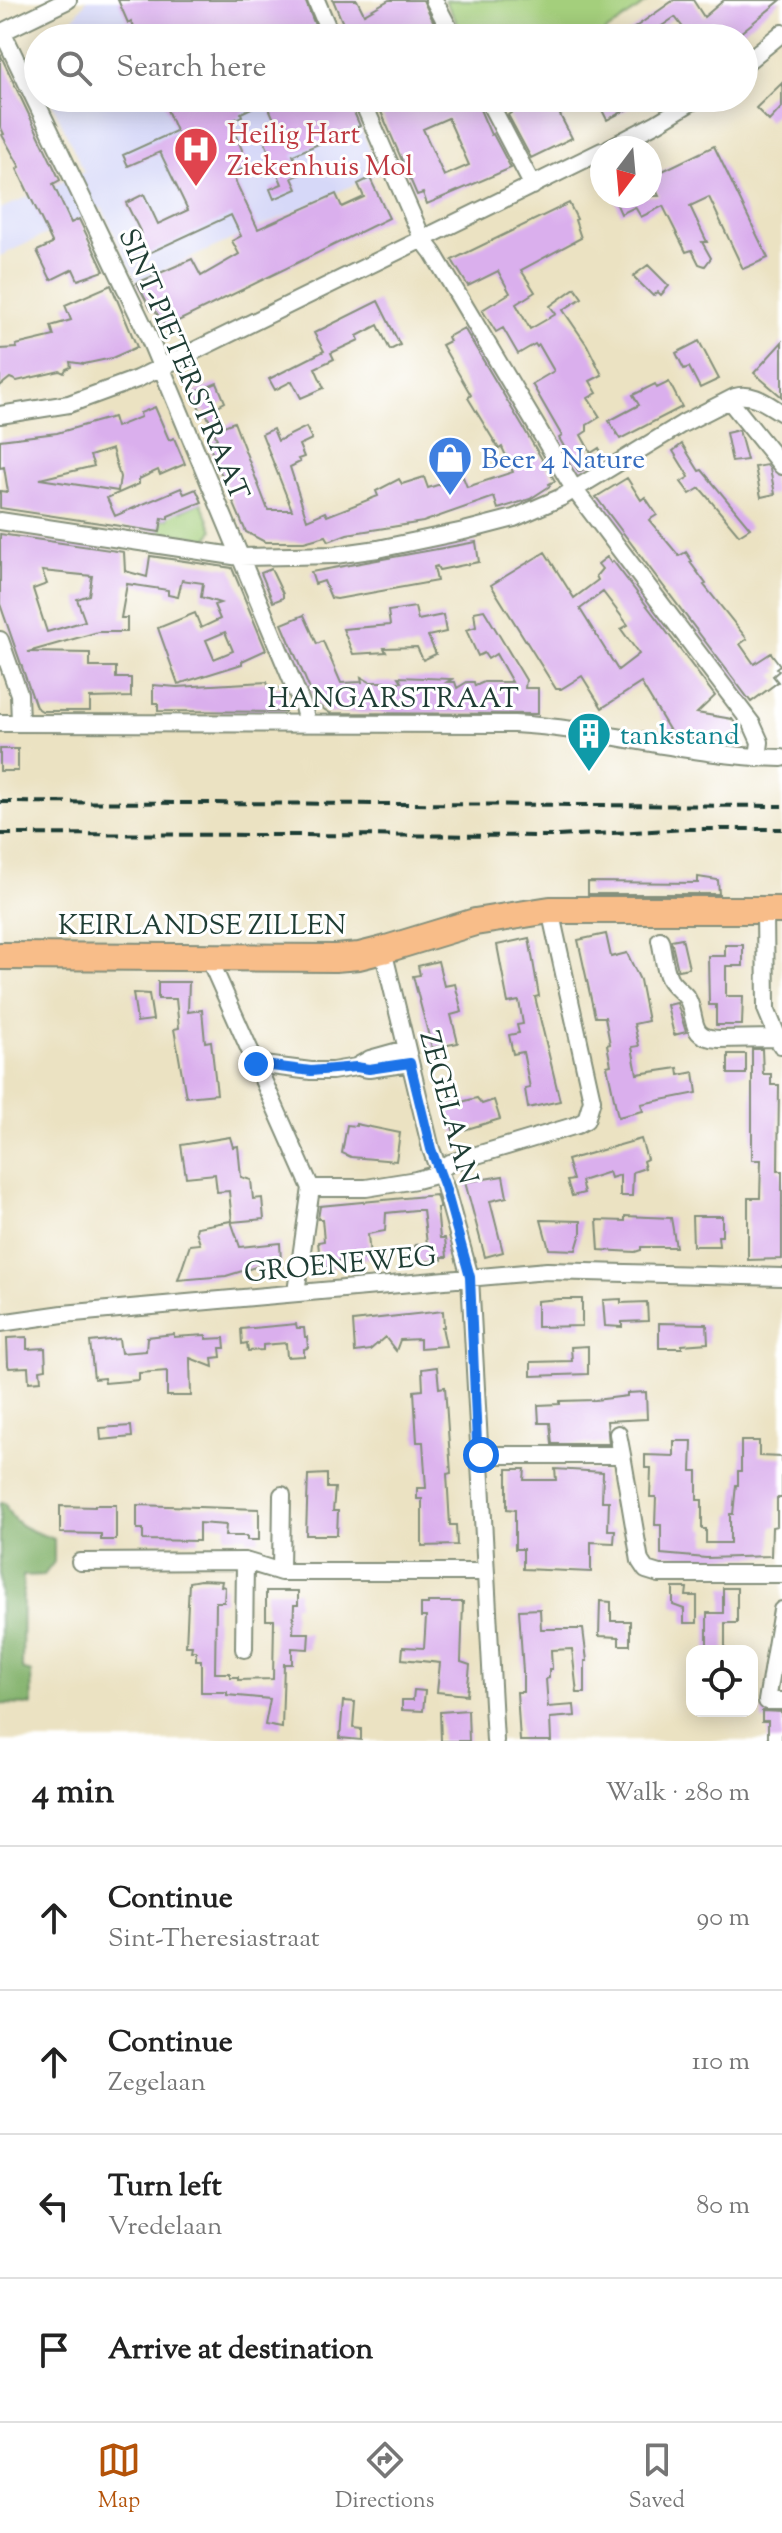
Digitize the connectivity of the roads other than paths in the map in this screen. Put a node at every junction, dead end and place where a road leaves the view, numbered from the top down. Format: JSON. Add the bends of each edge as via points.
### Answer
{"nodes":[{"id":1,"x":68,"y":0,"type":"edge"},
{"id":2,"x":316,"y":0,"type":"edge"},
{"id":3,"x":434,"y":0,"type":"edge"},
{"id":4,"x":326,"y":24,"type":"edge"},
{"id":5,"x":447,"y":24,"type":"edge"},
{"id":6,"x":1,"y":33,"type":"edge"},
{"id":7,"x":782,"y":33,"type":"edge"},
{"id":8,"x":758,"y":53,"type":"edge"},
{"id":9,"x":24,"y":79,"type":"edge"},
{"id":10,"x":40,"y":112,"type":"edge"},
{"id":11,"x":367,"y":112,"type":"edge"},
{"id":12,"x":494,"y":112,"type":"edge"},
{"id":13,"x":675,"y":112,"type":"edge"},
{"id":14,"x":632,"y":136,"type":"edge"},
{"id":15,"x":590,"y":157,"type":"edge"},
{"id":16,"x":533,"y":186,"type":"junction"},
{"id":17,"x":423,"y":240,"type":"junction"},
{"id":18,"x":161,"y":368,"type":"junction"},
{"id":19,"x":729,"y":400,"type":"junction"},
{"id":20,"x":782,"y":413,"type":"edge"},
{"id":21,"x":0,"y":415,"type":"edge"},
{"id":22,"x":782,"y":466,"type":"edge"},
{"id":23,"x":574,"y":489,"type":"junction"},
{"id":24,"x":0,"y":521,"type":"edge"},
{"id":25,"x":240,"y":557,"type":"junction"},
{"id":26,"x":0,"y":640,"type":"edge"},
{"id":27,"x":20,"y":722,"type":"junction"},
{"id":28,"x":307,"y":722,"type":"junction"},
{"id":29,"x":0,"y":723,"type":"edge"},
{"id":30,"x":758,"y":758,"type":"junction"},
{"id":31,"x":782,"y":758,"type":"edge"},
{"id":32,"x":550,"y":910,"type":"junction"},
{"id":33,"x":774,"y":910,"type":"edge"},
{"id":34,"x":660,"y":940,"type":"dead end"},
{"id":35,"x":383,"y":950,"type":"junction"},
{"id":36,"x":0,"y":956,"type":"edge"},
{"id":37,"x":208,"y":956,"type":"junction"},
{"id":38,"x":780,"y":1042,"type":"edge"},
{"id":39,"x":408,"y":1056,"type":"junction"},
{"id":40,"x":256,"y":1064,"type":"junction"},
{"id":41,"x":311,"y":1071,"type":"junction"},
{"id":42,"x":264,"y":1084,"type":"junction"},
{"id":43,"x":440,"y":1171,"type":"junction"},
{"id":44,"x":311,"y":1188,"type":"junction"},
{"id":45,"x":470,"y":1277,"type":"junction"},
{"id":46,"x":782,"y":1277,"type":"edge"},
{"id":47,"x":296,"y":1292,"type":"junction"},
{"id":48,"x":0,"y":1323,"type":"edge"},
{"id":49,"x":618,"y":1434,"type":"dead end"},
{"id":50,"x":481,"y":1455,"type":"junction"},
{"id":51,"x":622,"y":1455,"type":"junction"},
{"id":52,"x":282,"y":1495,"type":"dead end"},
{"id":53,"x":245,"y":1561,"type":"junction"},
{"id":54,"x":80,"y":1562,"type":"dead end"},
{"id":55,"x":281,"y":1572,"type":"junction"},
{"id":56,"x":486,"y":1572,"type":"junction"},
{"id":57,"x":782,"y":1574,"type":"edge"},
{"id":58,"x":782,"y":1610,"type":"edge"},
{"id":59,"x":244,"y":1649,"type":"dead end"},
{"id":60,"x":782,"y":1701,"type":"edge"},
{"id":61,"x":495,"y":1741,"type":"edge"}],
"edges":[{"from":1,"to":6,"type":"street"},
{"from":2,"to":4,"type":"street"},
{"from":3,"to":5,"type":"street"},
{"from":6,"to":9,"type":"street","name":"SINT-PIETERSTRAAT"},
{"from":7,"to":8,"type":"street"},
{"from":10,"to":18,"type":"street","name":"SINT-PIETERSTRAAT"},
{"from":11,"to":17,"type":"street"},
{"from":12,"to":16,"type":"street"},
{"from":13,"to":14,"type":"street"},
{"from":15,"to":16,"type":"street"},
{"from":16,"to":17,"type":"street"},
{"from":17,"to":18,"type":"street"},
{"from":17,"to":23,"type":"street"},
{"from":18,"to":21,"type":"street","via":[[69,404]]},
{"from":18,"to":25,"type":"street","name":"SINT-PIETERSTRAAT"},
{"from":19,"to":20,"type":"street","via":[[755,397]]},
{"from":19,"to":22,"type":"street"},
{"from":19,"to":23,"type":"street"},
{"from":23,"to":25,"type":"street","via":[[514,518],[421,540],[335,555]]},
{"from":23,"to":30,"type":"street","via":[[752,724],[760,742]]},
{"from":24,"to":25,"type":"street"},
{"from":25,"to":28,"type":"street","name":"SINT-PIETERSTRAAT"},
{"from":26,"to":27,"type":"street","via":[[19,694]]},
{"from":27,"to":28,"type":"street","name":"HANGARSTRAAT"},
{"from":27,"to":29,"type":"street","name":"HANGARSTRAAT"},
{"from":28,"to":30,"type":"street","name":"HANGARSTRAAT","via":[[547,726]]},
{"from":30,"to":31,"type":"street","name":"HANGARSTRAAT"},
{"from":32,"to":33,"type":"main road","name":"KEIRLANDSE ZILLEN"},
{"from":32,"to":35,"type":"main road","name":"KEIRLANDSE ZILLEN","via":[[475,922]]},
{"from":32,"to":43,"type":"street","via":[[592,1100],[589,1115],[577,1125],[450,1163]]},
{"from":33,"to":38,"type":"street","via":[[766,1009]]},
{"from":34,"to":38,"type":"street","via":[[669,979],[688,999],[699,1033],[709,1039]]},
{"from":35,"to":37,"type":"main road","name":"KEIRLANDSE ZILLEN","via":[[335,958]]},
{"from":35,"to":39,"type":"street","name":"ZEGELAAN"},
{"from":36,"to":37,"type":"main road","name":"KEIRLANDSE ZILLEN"},
{"from":37,"to":40,"type":"street"},
{"from":39,"to":41,"type":"street","via":[[369,1069]]},
{"from":39,"to":43,"type":"street","name":"ZEGELAAN"},
{"from":40,"to":41,"type":"street"},
{"from":40,"to":42,"type":"street"},
{"from":41,"to":42,"type":"street"},
{"from":42,"to":44,"type":"street"},
{"from":43,"to":44,"type":"street","via":[[390,1186]]},
{"from":43,"to":45,"type":"street","name":"ZEGELAAN"},
{"from":44,"to":47,"type":"street"},
{"from":45,"to":46,"type":"street","name":"GROENEWEG","via":[[547,1271]]},
{"from":45,"to":47,"type":"street","name":"GROENEWEG"},
{"from":45,"to":50,"type":"street","name":"ZEGELAAN"},
{"from":47,"to":48,"type":"street","name":"GROENEWEG"},
{"from":49,"to":51,"type":"street"},
{"from":50,"to":51,"type":"street"},
{"from":50,"to":56,"type":"street","name":"ZEGELAAN"},
{"from":51,"to":57,"type":"street","via":[[640,1561],[646,1570]]},
{"from":52,"to":55,"type":"street"},
{"from":53,"to":54,"type":"street"},
{"from":53,"to":55,"type":"street"},
{"from":53,"to":59,"type":"street"},
{"from":55,"to":56,"type":"street"},
{"from":56,"to":61,"type":"street","name":"ZEGELAAN"},
{"from":58,"to":60,"type":"street","via":[[767,1701]]}]}
